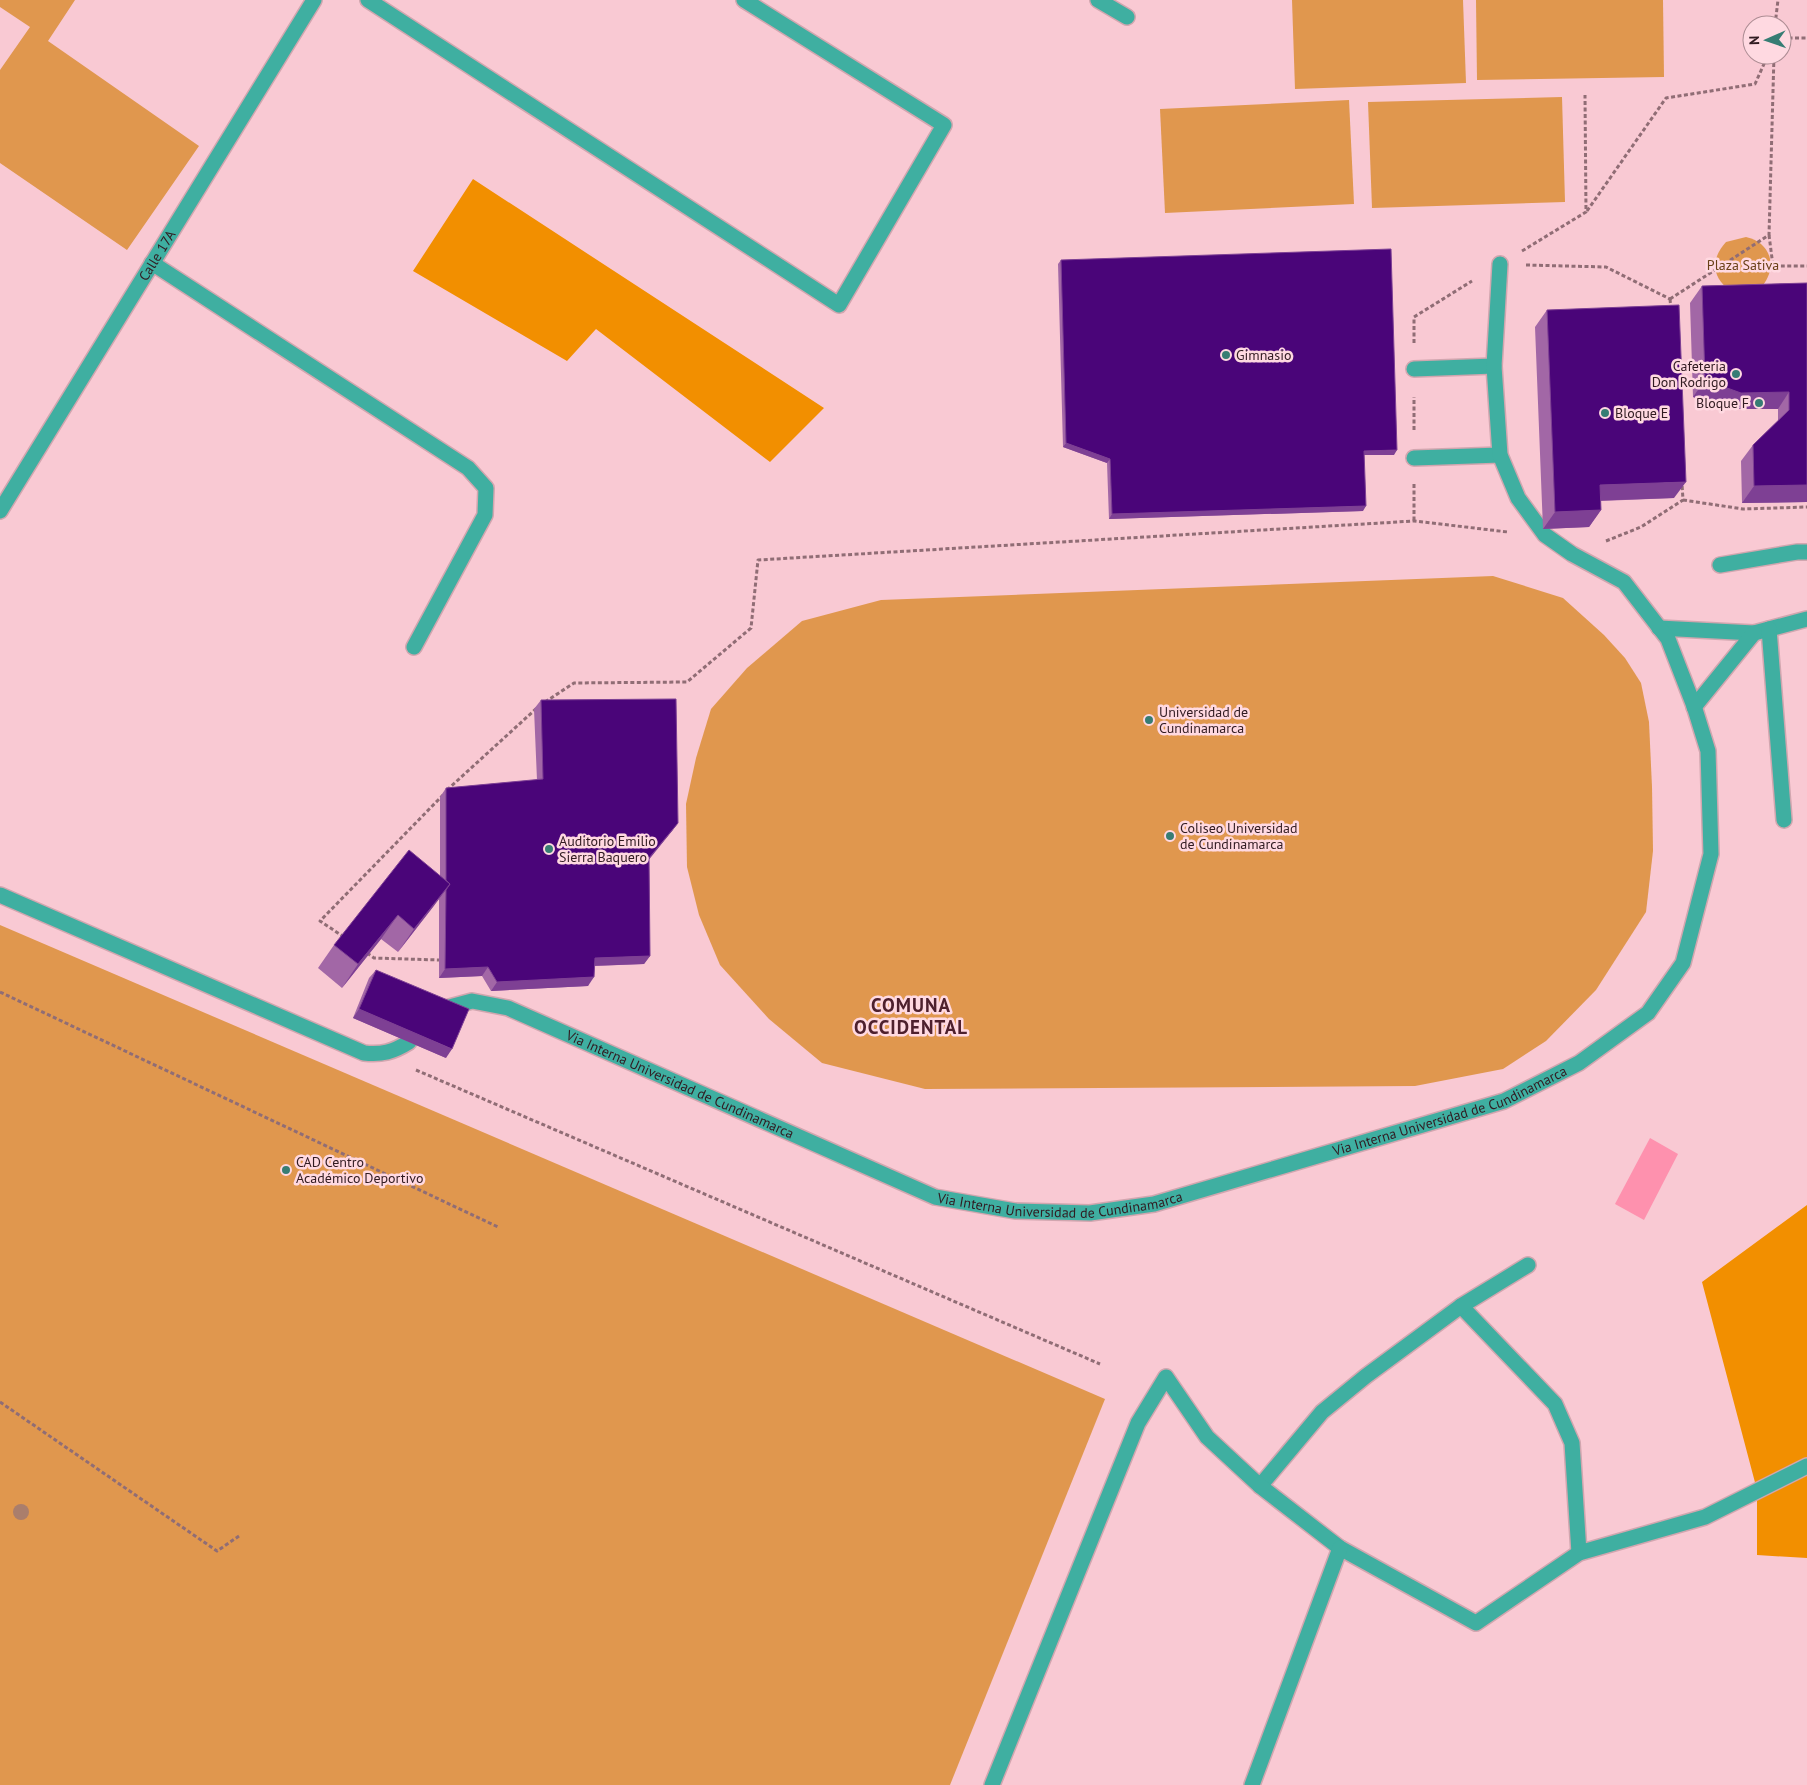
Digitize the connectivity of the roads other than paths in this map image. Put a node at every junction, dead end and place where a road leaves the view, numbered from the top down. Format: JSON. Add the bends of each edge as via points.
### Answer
{"nodes":[{"id":1,"x":314,"y":0,"type":"edge"},
{"id":2,"x":368,"y":0,"type":"edge"},
{"id":3,"x":744,"y":0,"type":"edge"},
{"id":4,"x":1098,"y":0,"type":"edge"},
{"id":5,"x":1126,"y":17,"type":"dead end"},
{"id":6,"x":152,"y":263,"type":"junction"},
{"id":7,"x":1500,"y":264,"type":"road end"},
{"id":8,"x":1494,"y":366,"type":"junction"},
{"id":9,"x":1414,"y":369,"type":"road end"},
{"id":10,"x":1500,"y":455,"type":"junction"},
{"id":11,"x":1414,"y":458,"type":"road end"},
{"id":12,"x":0,"y":511,"type":"edge"},
{"id":13,"x":1807,"y":552,"type":"edge"},
{"id":14,"x":1720,"y":565,"type":"dead end"},
{"id":15,"x":1807,"y":619,"type":"edge"},
{"id":16,"x":1659,"y":628,"type":"junction"},
{"id":17,"x":1761,"y":631,"type":"junction"},
{"id":18,"x":414,"y":647,"type":"dead end"},
{"id":19,"x":1694,"y":707,"type":"junction"},
{"id":20,"x":1784,"y":820,"type":"dead end"},
{"id":21,"x":0,"y":895,"type":"edge"},
{"id":22,"x":442,"y":1009,"type":"edge"},
{"id":23,"x":409,"y":1042,"type":"edge"},
{"id":24,"x":1528,"y":1266,"type":"dead end"},
{"id":25,"x":1461,"y":1306,"type":"junction"},
{"id":26,"x":1807,"y":1466,"type":"edge"},
{"id":27,"x":1260,"y":1486,"type":"junction"},
{"id":28,"x":1340,"y":1548,"type":"junction"},
{"id":29,"x":1579,"y":1553,"type":"junction"},
{"id":30,"x":992,"y":1785,"type":"edge"},
{"id":31,"x":1252,"y":1785,"type":"edge"}],
"edges":[{"from":1,"to":6,"type":"street","name":"Calle 17A"},
{"from":2,"to":3,"type":"street","via":[[839,305],[944,125]]},
{"from":4,"to":5,"type":"street"},
{"from":6,"to":12,"type":"street","name":"Calle 17A"},
{"from":6,"to":18,"type":"street","via":[[468,468],[486,488],[485,515]]},
{"from":7,"to":8,"type":"street","name":"Via Interna Universidad de Cundinamarca"},
{"from":8,"to":9,"type":"street"},
{"from":8,"to":10,"type":"street","name":"Via Interna Universidad de Cundinamarca"},
{"from":10,"to":11,"type":"street"},
{"from":10,"to":16,"type":"street","name":"Via Interna Universidad de Cundinamarca","via":[[1518,498],[1548,537],[1624,582]]},
{"from":13,"to":14,"type":"street"},
{"from":15,"to":17,"type":"street"},
{"from":16,"to":17,"type":"street"},
{"from":16,"to":19,"type":"street","name":"Via Interna Universidad de Cundinamarca","via":[[1668,639]]},
{"from":17,"to":19,"type":"street"},
{"from":17,"to":20,"type":"street"},
{"from":19,"to":22,"type":"street","name":"Via Interna Universidad de Cundinamarca","via":[[1708,751],[1711,854],[1683,963],[1648,1013],[1579,1063],[1504,1101],[1154,1204],[1090,1214],[1015,1211],[935,1197],[508,1008],[472,1001]]},
{"from":21,"to":23,"type":"street","via":[[364,1053],[395,1051]]},
{"from":24,"to":25,"type":"street"},
{"from":25,"to":27,"type":"street","via":[[1322,1412]]},
{"from":25,"to":29,"type":"street","via":[[1555,1404],[1572,1443]]},
{"from":26,"to":29,"type":"street","via":[[1705,1516]]},
{"from":27,"to":28,"type":"street"},
{"from":27,"to":30,"type":"street","via":[[1207,1437],[1166,1376],[1138,1423]]},
{"from":28,"to":29,"type":"street","via":[[1476,1623]]},
{"from":28,"to":31,"type":"street"}]}
